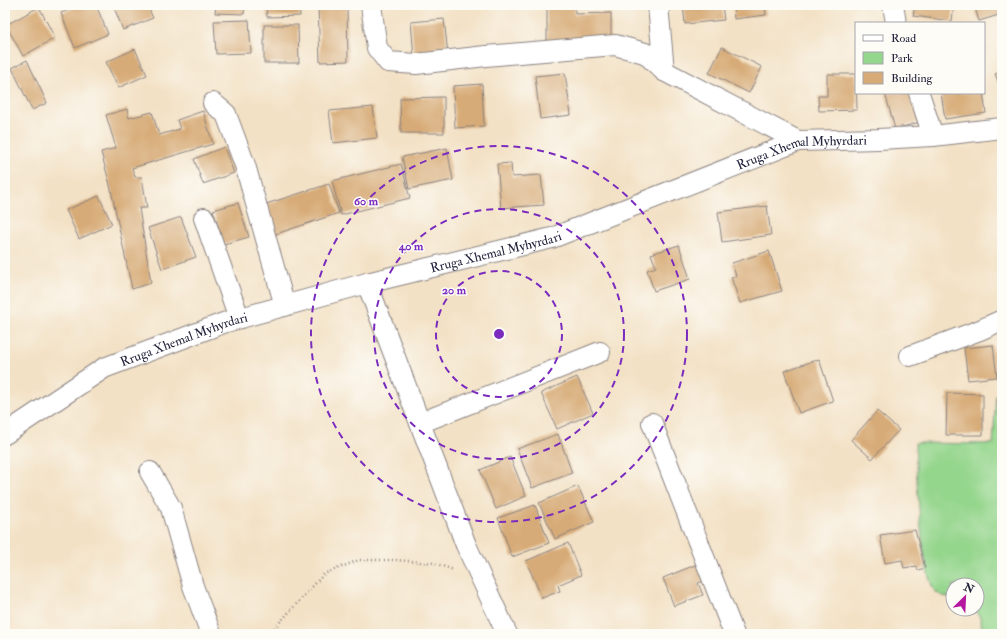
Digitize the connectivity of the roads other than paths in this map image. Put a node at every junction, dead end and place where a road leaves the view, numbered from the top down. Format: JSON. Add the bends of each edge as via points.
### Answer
{"nodes":[{"id":1,"x":371,"y":5,"type":"edge"},
{"id":2,"x":658,"y":5,"type":"edge"},
{"id":3,"x":893,"y":5,"type":"edge"},
{"id":4,"x":896,"y":22,"type":"edge"},
{"id":5,"x":664,"y":71,"type":"junction"},
{"id":6,"x":919,"y":94,"type":"edge"},
{"id":7,"x":213,"y":103,"type":"dead end"},
{"id":8,"x":1002,"y":128,"type":"edge"},
{"id":9,"x":933,"y":136,"type":"junction"},
{"id":10,"x":798,"y":141,"type":"junction"},
{"id":11,"x":204,"y":218,"type":"dead end"},
{"id":12,"x":367,"y":283,"type":"junction"},
{"id":13,"x":285,"y":306,"type":"junction"},
{"id":14,"x":239,"y":318,"type":"junction"},
{"id":15,"x":1002,"y":320,"type":"edge"},
{"id":16,"x":600,"y":352,"type":"dead end"},
{"id":17,"x":910,"y":356,"type":"dead end"},
{"id":18,"x":420,"y":423,"type":"junction"},
{"id":19,"x":652,"y":423,"type":"dead end"},
{"id":20,"x":5,"y":434,"type":"edge"},
{"id":21,"x":150,"y":472,"type":"dead end"},
{"id":22,"x":211,"y":634,"type":"edge"},
{"id":23,"x":507,"y":634,"type":"edge"},
{"id":24,"x":734,"y":634,"type":"edge"}],
"edges":[{"from":1,"to":5,"type":"street","via":[[377,48],[388,62],[416,64],[615,45],[644,53]]},
{"from":2,"to":5,"type":"street"},
{"from":3,"to":4,"type":"street"},
{"from":5,"to":10,"type":"street"},
{"from":6,"to":9,"type":"street"},
{"from":7,"to":13,"type":"street","via":[[226,114],[245,165]]},
{"from":8,"to":9,"type":"street","name":"Rruga Xhemal Myhyrdari"},
{"from":9,"to":10,"type":"street","name":"Rruga Xhemal Myhyrdari"},
{"from":10,"to":12,"type":"street","name":"Rruga Xhemal Myhyrdari","via":[[552,238]]},
{"from":11,"to":14,"type":"street"},
{"from":12,"to":13,"type":"street","name":"Rruga Xhemal Myhyrdari"},
{"from":12,"to":18,"type":"street"},
{"from":13,"to":14,"type":"street","name":"Rruga Xhemal Myhyrdari"},
{"from":14,"to":20,"type":"street","name":"Rruga Xhemal Myhyrdari","via":[[104,368]]},
{"from":15,"to":17,"type":"street"},
{"from":16,"to":18,"type":"street"},
{"from":18,"to":23,"type":"street","via":[[466,545]]},
{"from":19,"to":24,"type":"street"},
{"from":21,"to":22,"type":"street","via":[[171,508],[193,586]]}]}
